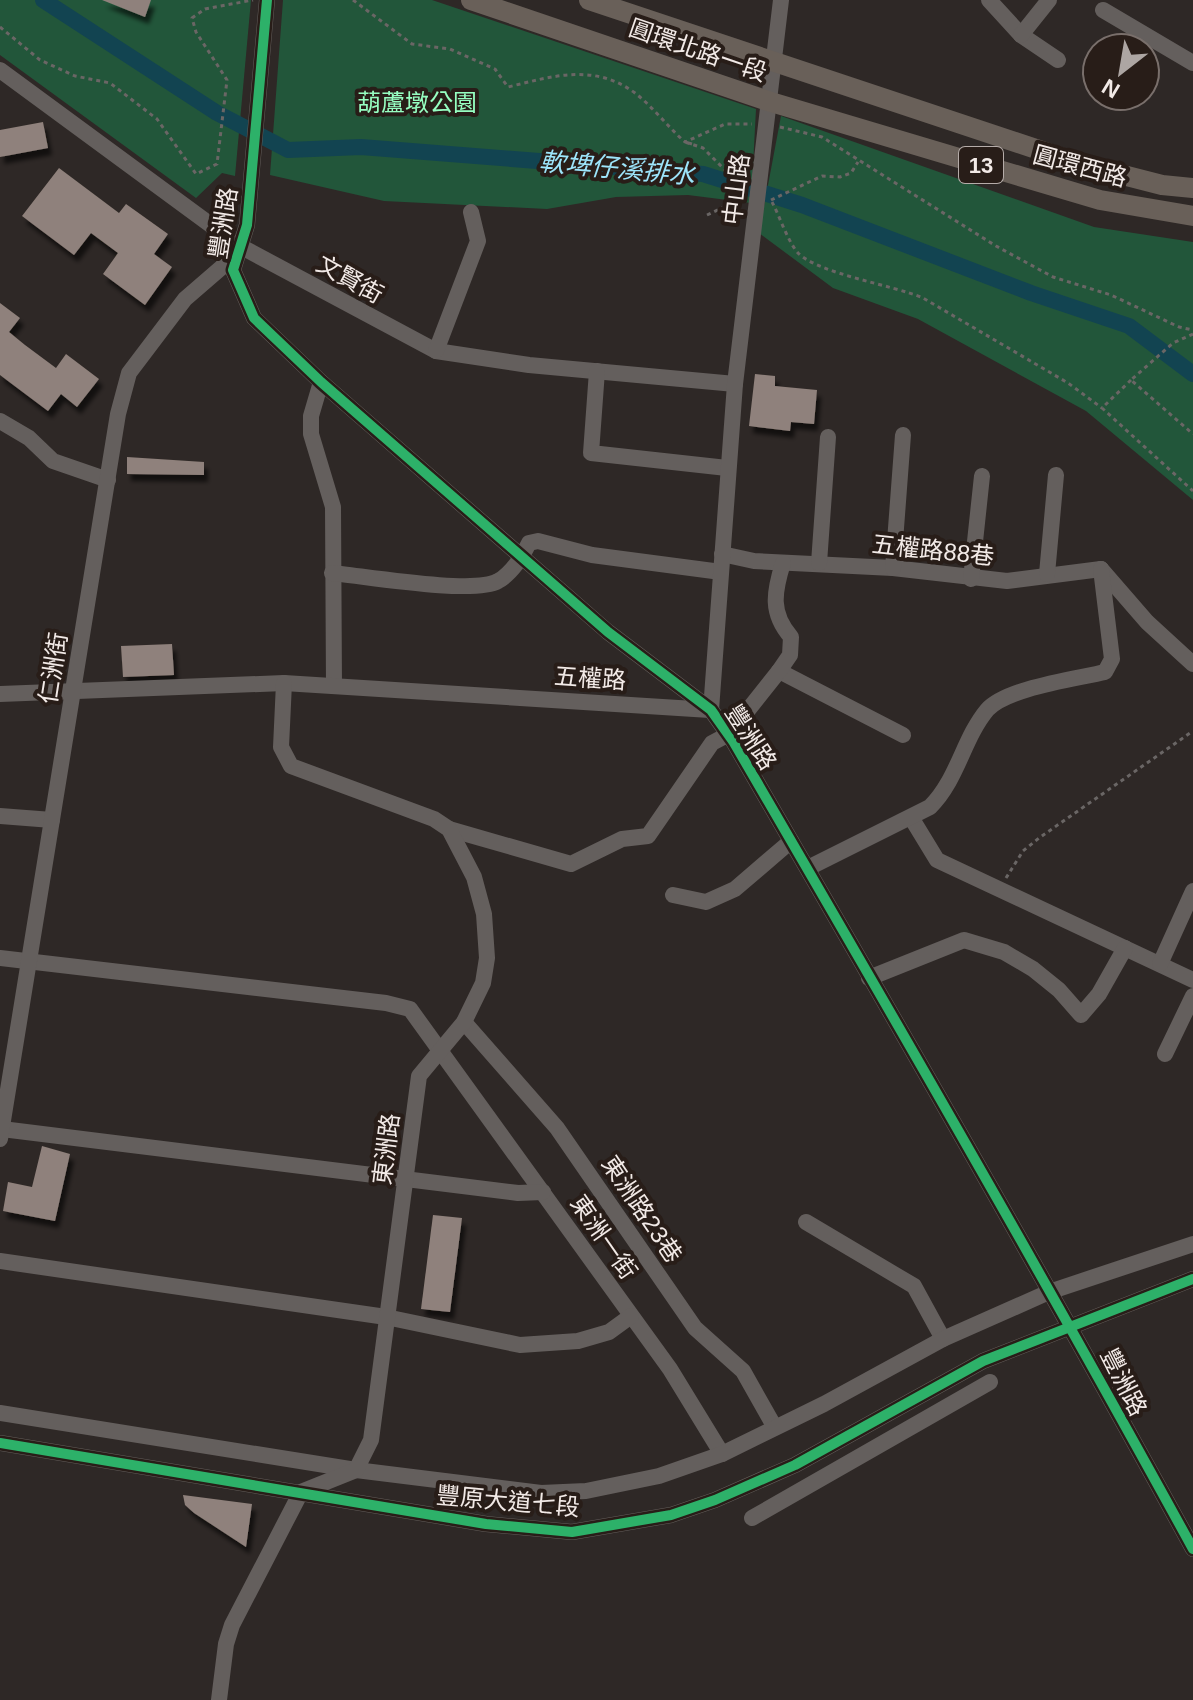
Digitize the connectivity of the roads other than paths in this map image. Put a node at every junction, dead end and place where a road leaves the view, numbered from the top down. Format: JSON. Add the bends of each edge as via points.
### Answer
{"nodes":[{"id":1,"x":267,"y":0,"type":"edge"},
{"id":2,"x":471,"y":0,"type":"edge"},
{"id":3,"x":589,"y":0,"type":"edge"},
{"id":4,"x":781,"y":0,"type":"edge"},
{"id":5,"x":989,"y":0,"type":"edge"},
{"id":6,"x":1049,"y":0,"type":"edge"},
{"id":7,"x":1103,"y":10,"type":"dead end"},
{"id":8,"x":1021,"y":35,"type":"junction"},
{"id":9,"x":1058,"y":60,"type":"dead end"},
{"id":10,"x":776,"y":63,"type":"junction"},
{"id":11,"x":1193,"y":63,"type":"edge"},
{"id":12,"x":0,"y":70,"type":"edge"},
{"id":13,"x":771,"y":102,"type":"junction"},
{"id":14,"x":1193,"y":188,"type":"edge"},
{"id":15,"x":471,"y":212,"type":"dead end"},
{"id":16,"x":1193,"y":216,"type":"edge"},
{"id":17,"x":238,"y":245,"type":"junction"},
{"id":18,"x":436,"y":351,"type":"junction"},
{"id":19,"x":597,"y":371,"type":"junction"},
{"id":20,"x":321,"y":382,"type":"junction"},
{"id":21,"x":735,"y":384,"type":"junction"},
{"id":22,"x":0,"y":421,"type":"edge"},
{"id":23,"x":903,"y":435,"type":"dead end"},
{"id":24,"x":828,"y":437,"type":"dead end"},
{"id":25,"x":727,"y":468,"type":"junction"},
{"id":26,"x":1056,"y":475,"type":"dead end"},
{"id":27,"x":982,"y":476,"type":"dead end"},
{"id":28,"x":108,"y":480,"type":"junction"},
{"id":29,"x":722,"y":554,"type":"junction"},
{"id":30,"x":522,"y":556,"type":"junction"},
{"id":31,"x":783,"y":563,"type":"junction"},
{"id":32,"x":819,"y":563,"type":"junction"},
{"id":33,"x":893,"y":568,"type":"junction"},
{"id":34,"x":1101,"y":569,"type":"junction"},
{"id":35,"x":721,"y":572,"type":"junction"},
{"id":36,"x":332,"y":573,"type":"junction"},
{"id":37,"x":1047,"y":574,"type":"junction"},
{"id":38,"x":971,"y":579,"type":"junction"},
{"id":39,"x":1193,"y":664,"type":"edge"},
{"id":40,"x":779,"y":671,"type":"junction"},
{"id":41,"x":284,"y":683,"type":"junction"},
{"id":42,"x":334,"y":686,"type":"junction"},
{"id":43,"x":74,"y":690,"type":"junction"},
{"id":44,"x":0,"y":694,"type":"edge"},
{"id":45,"x":711,"y":710,"type":"junction"},
{"id":46,"x":729,"y":734,"type":"junction"},
{"id":47,"x":903,"y":735,"type":"dead end"},
{"id":48,"x":0,"y":816,"type":"edge"},
{"id":49,"x":912,"y":819,"type":"junction"},
{"id":50,"x":52,"y":820,"type":"junction"},
{"id":51,"x":449,"y":829,"type":"junction"},
{"id":52,"x":791,"y":841,"type":"junction"},
{"id":53,"x":808,"y":868,"type":"junction"},
{"id":54,"x":1193,"y":891,"type":"edge"},
{"id":55,"x":673,"y":895,"type":"dead end"},
{"id":56,"x":1125,"y":948,"type":"junction"},
{"id":57,"x":0,"y":958,"type":"edge"},
{"id":58,"x":29,"y":962,"type":"junction"},
{"id":59,"x":1160,"y":964,"type":"junction"},
{"id":60,"x":869,"y":978,"type":"junction"},
{"id":61,"x":1193,"y":980,"type":"edge"},
{"id":62,"x":1193,"y":996,"type":"edge"},
{"id":63,"x":464,"y":1022,"type":"junction"},
{"id":64,"x":442,"y":1051,"type":"junction"},
{"id":65,"x":1165,"y":1054,"type":"dead end"},
{"id":66,"x":1,"y":1134,"type":"edge"},
{"id":67,"x":407,"y":1179,"type":"junction"},
{"id":68,"x":543,"y":1192,"type":"junction"},
{"id":69,"x":806,"y":1222,"type":"dead end"},
{"id":70,"x":1193,"y":1244,"type":"edge"},
{"id":71,"x":0,"y":1261,"type":"edge"},
{"id":72,"x":1193,"y":1279,"type":"edge"},
{"id":73,"x":1049,"y":1292,"type":"junction"},
{"id":74,"x":631,"y":1316,"type":"junction"},
{"id":75,"x":386,"y":1317,"type":"junction"},
{"id":76,"x":1069,"y":1325,"type":"junction"},
{"id":77,"x":943,"y":1339,"type":"junction"},
{"id":78,"x":990,"y":1382,"type":"dead end"},
{"id":79,"x":897,"y":1409,"type":"junction"},
{"id":80,"x":0,"y":1413,"type":"edge"},
{"id":81,"x":774,"y":1426,"type":"junction"},
{"id":82,"x":906,"y":1429,"type":"junction"},
{"id":83,"x":0,"y":1443,"type":"edge"},
{"id":84,"x":722,"y":1454,"type":"junction"},
{"id":85,"x":356,"y":1470,"type":"junction"},
{"id":86,"x":301,"y":1492,"type":"junction"},
{"id":87,"x":752,"y":1518,"type":"dead end"},
{"id":88,"x":1193,"y":1549,"type":"edge"},
{"id":89,"x":219,"y":1700,"type":"edge"}],
"edges":[{"from":1,"to":17,"type":"street","name":"豐洲路","via":[[247,225]]},
{"from":2,"to":13,"type":"main road","name":"圓環北路一段","number":"13"},
{"from":3,"to":10,"type":"main road","name":"圓環北路一段","number":"13"},
{"from":4,"to":10,"type":"street","name":"中山路"},
{"from":5,"to":8,"type":"street"},
{"from":6,"to":8,"type":"street"},
{"from":7,"to":11,"type":"street"},
{"from":8,"to":9,"type":"street"},
{"from":10,"to":13,"type":"street","name":"中山路"},
{"from":10,"to":14,"type":"main road","name":"圓環西路","number":"13","via":[[1084,165]]},
{"from":12,"to":17,"type":"street","name":"文賢街"},
{"from":13,"to":16,"type":"main road","name":"圓環西路","number":"13","via":[[1100,200]]},
{"from":13,"to":21,"type":"street","name":"中山路"},
{"from":15,"to":18,"type":"street","via":[[478,241]]},
{"from":17,"to":18,"type":"street","name":"文賢街"},
{"from":17,"to":20,"type":"street","name":"豐洲路","via":[[233,270],[254,318]]},
{"from":17,"to":28,"type":"street","name":"仁洲街","via":[[185,299],[129,373]]},
{"from":18,"to":19,"type":"street","name":"文賢街"},
{"from":19,"to":21,"type":"street","name":"文賢街"},
{"from":19,"to":25,"type":"street","via":[[591,453]]},
{"from":20,"to":30,"type":"street","name":"豐洲路"},
{"from":20,"to":36,"type":"street","via":[[311,434],[333,507]]},
{"from":21,"to":25,"type":"street"},
{"from":22,"to":28,"type":"street","via":[[53,461]]},
{"from":23,"to":33,"type":"street"},
{"from":24,"to":32,"type":"street"},
{"from":25,"to":29,"type":"street"},
{"from":26,"to":37,"type":"street"},
{"from":27,"to":38,"type":"street"},
{"from":28,"to":43,"type":"street","name":"仁洲街"},
{"from":29,"to":31,"type":"street","name":"五權路88巷"},
{"from":29,"to":35,"type":"street"},
{"from":30,"to":35,"type":"street","via":[[529,543],[538,541],[592,555]]},
{"from":30,"to":36,"type":"street","via":[[497,582],[464,587]]},
{"from":30,"to":45,"type":"street","name":"豐洲路","via":[[608,632]]},
{"from":31,"to":32,"type":"street","name":"五權路88巷"},
{"from":31,"to":40,"type":"street","via":[[774,603],[779,622],[791,637],[790,655]]},
{"from":32,"to":33,"type":"street","name":"五權路88巷"},
{"from":33,"to":38,"type":"street","name":"五權路88巷"},
{"from":34,"to":37,"type":"street","name":"五權路88巷"},
{"from":34,"to":39,"type":"street"},
{"from":34,"to":49,"type":"street","via":[[1112,659],[1105,672],[1001,698],[987,711],[946,791]]},
{"from":35,"to":45,"type":"street"},
{"from":36,"to":42,"type":"street"},
{"from":37,"to":38,"type":"street","name":"五權路88巷","via":[[1007,581]]},
{"from":40,"to":46,"type":"street"},
{"from":40,"to":47,"type":"street"},
{"from":41,"to":42,"type":"street","name":"五權路"},
{"from":41,"to":43,"type":"street","name":"五權路"},
{"from":41,"to":51,"type":"street","via":[[281,747],[286,762]]},
{"from":42,"to":45,"type":"street","name":"五權路"},
{"from":43,"to":44,"type":"street","name":"五權路"},
{"from":43,"to":50,"type":"street","name":"仁洲街"},
{"from":45,"to":46,"type":"street","name":"豐洲路"},
{"from":46,"to":51,"type":"street","via":[[712,743],[648,836],[622,839],[571,864]]},
{"from":46,"to":52,"type":"street","name":"豐洲路"},
{"from":48,"to":50,"type":"street"},
{"from":49,"to":53,"type":"street"},
{"from":49,"to":56,"type":"street","via":[[937,860]]},
{"from":50,"to":58,"type":"street","name":"仁洲街"},
{"from":51,"to":63,"type":"street","name":"東洲路","via":[[474,877],[487,946],[483,983]]},
{"from":52,"to":53,"type":"street","name":"豐洲路"},
{"from":52,"to":55,"type":"street","via":[[735,889],[706,902]]},
{"from":53,"to":60,"type":"street","name":"豐洲路"},
{"from":54,"to":59,"type":"street"},
{"from":56,"to":59,"type":"street"},
{"from":56,"to":60,"type":"street","via":[[1081,1015],[1033,969],[1004,952],[964,940]]},
{"from":57,"to":58,"type":"street","name":"東洲一街"},
{"from":58,"to":64,"type":"street","name":"東洲一街","via":[[386,1003],[410,1009]]},
{"from":58,"to":66,"type":"street","name":"仁洲街"},
{"from":59,"to":61,"type":"street"},
{"from":60,"to":73,"type":"street","name":"豐洲路"},
{"from":62,"to":65,"type":"street"},
{"from":63,"to":64,"type":"street","name":"東洲路"},
{"from":63,"to":81,"type":"street","name":"東洲路23巷","via":[[557,1128],[695,1328],[743,1371]]},
{"from":64,"to":67,"type":"street","name":"東洲路","via":[[419,1076]]},
{"from":64,"to":68,"type":"street","name":"東洲一街"},
{"from":66,"to":67,"type":"street"},
{"from":67,"to":68,"type":"street"},
{"from":67,"to":75,"type":"street","name":"東洲路"},
{"from":68,"to":74,"type":"street","name":"東洲一街"},
{"from":69,"to":77,"type":"street","via":[[914,1286]]},
{"from":70,"to":73,"type":"street","name":"豐原大道七段"},
{"from":71,"to":75,"type":"street"},
{"from":72,"to":76,"type":"street","name":"豐原大道七段"},
{"from":73,"to":76,"type":"street","name":"豐洲路"},
{"from":73,"to":77,"type":"street","name":"豐原大道七段"},
{"from":74,"to":75,"type":"street","via":[[609,1332],[578,1341],[520,1345]]},
{"from":74,"to":84,"type":"street","name":"東洲一街"},
{"from":75,"to":85,"type":"street","name":"東洲路","via":[[371,1440]]},
{"from":76,"to":79,"type":"street","name":"豐原大道七段","via":[[983,1361]]},
{"from":76,"to":88,"type":"street","name":"豐洲路"},
{"from":77,"to":81,"type":"street","name":"豐原大道七段"},
{"from":78,"to":82,"type":"street"},
{"from":79,"to":82,"type":"street"},
{"from":79,"to":86,"type":"street","name":"豐原大道七段","via":[[795,1465],[715,1500],[671,1515],[572,1532],[486,1524]]},
{"from":80,"to":85,"type":"street","name":"豐原大道七段"},
{"from":81,"to":84,"type":"street","name":"豐原大道七段"},
{"from":82,"to":87,"type":"street"},
{"from":83,"to":86,"type":"street","name":"豐原大道七段"},
{"from":84,"to":85,"type":"street","name":"豐原大道七段","via":[[659,1476],[586,1491],[541,1493]]},
{"from":85,"to":86,"type":"street"},
{"from":86,"to":89,"type":"street","via":[[232,1625]]}]}
